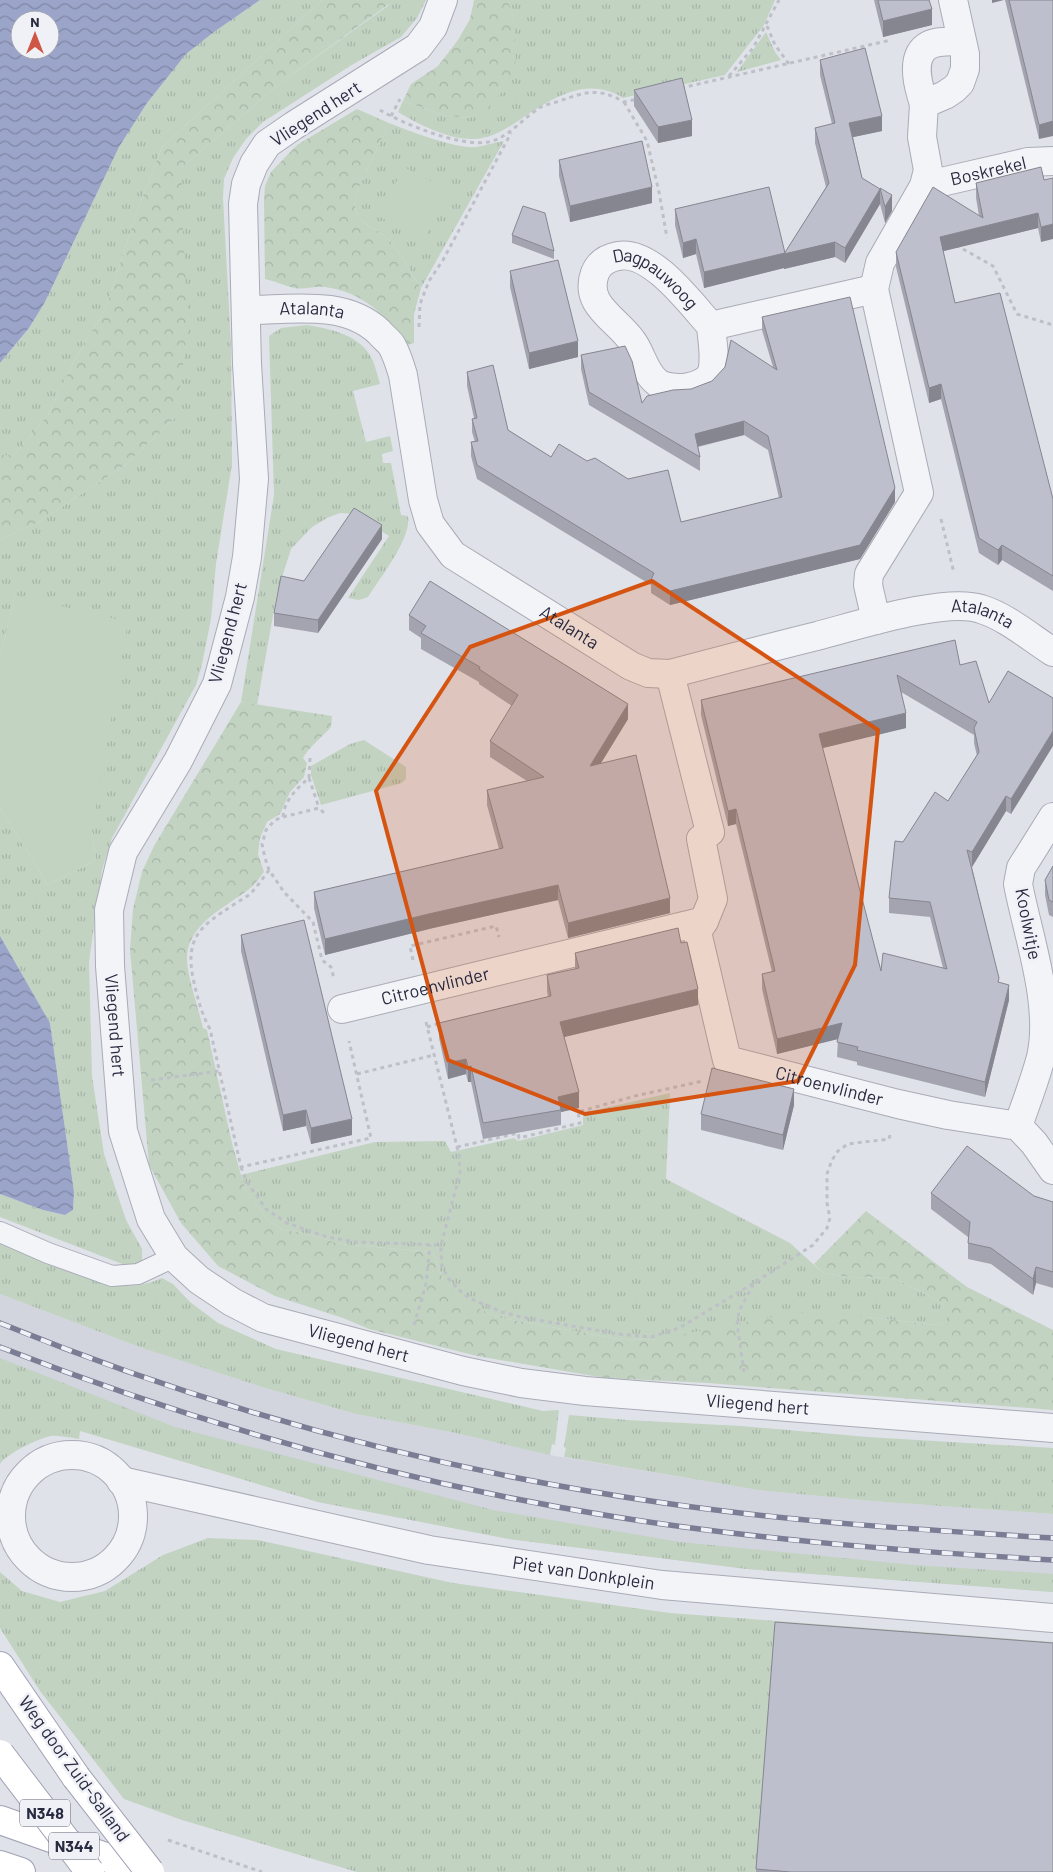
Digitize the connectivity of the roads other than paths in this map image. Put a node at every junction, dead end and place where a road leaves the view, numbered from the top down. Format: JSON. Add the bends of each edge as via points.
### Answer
{"nodes":[{"id":1,"x":443,"y":0,"type":"edge"},
{"id":2,"x":953,"y":0,"type":"edge"},
{"id":3,"x":961,"y":41,"type":"junction"},
{"id":4,"x":924,"y":104,"type":"junction"},
{"id":5,"x":1053,"y":161,"type":"edge"},
{"id":6,"x":924,"y":186,"type":"junction"},
{"id":7,"x":874,"y":289,"type":"junction"},
{"id":8,"x":246,"y":310,"type":"junction"},
{"id":9,"x":711,"y":326,"type":"junction"},
{"id":10,"x":876,"y":620,"type":"junction"},
{"id":11,"x":1053,"y":652,"type":"edge"},
{"id":12,"x":670,"y":674,"type":"junction"},
{"id":13,"x":1053,"y":817,"type":"edge"},
{"id":14,"x":704,"y":921,"type":"junction"},
{"id":15,"x":342,"y":1009,"type":"road end"},
{"id":16,"x":1018,"y":1126,"type":"junction"},
{"id":17,"x":1053,"y":1170,"type":"edge"},
{"id":18,"x":0,"y":1232,"type":"edge"},
{"id":19,"x":174,"y":1256,"type":"junction"},
{"id":20,"x":1053,"y":1428,"type":"edge"},
{"id":21,"x":122,"y":1481,"type":"junction"},
{"id":22,"x":1053,"y":1618,"type":"edge"},
{"id":23,"x":0,"y":1666,"type":"edge"},
{"id":24,"x":0,"y":1754,"type":"edge"},
{"id":25,"x":0,"y":1820,"type":"edge"},
{"id":26,"x":0,"y":1865,"type":"edge"},
{"id":27,"x":21,"y":1872,"type":"edge"},
{"id":28,"x":90,"y":1872,"type":"edge"},
{"id":29,"x":149,"y":1872,"type":"edge"}],
"edges":[{"from":1,"to":8,"type":"street","name":"Vliegend hert","via":[[433,27],[418,47],[267,144],[254,164],[246,184],[244,204]]},
{"from":2,"to":3,"type":"street"},
{"from":3,"to":4,"type":"street","via":[[966,62],[960,83],[946,95]]},
{"from":3,"to":4,"type":"street","via":[[927,46],[920,56],[918,81]]},
{"from":4,"to":6,"type":"street","via":[[922,137],[928,170]]},
{"from":5,"to":6,"type":"street","name":"Boskrekel","via":[[1028,162]]},
{"from":6,"to":7,"type":"street","via":[[880,263]]},
{"from":7,"to":9,"type":"street","name":"Dagpauwoog"},
{"from":7,"to":10,"type":"street","via":[[919,493],[869,574],[868,585]]},
{"from":8,"to":12,"type":"street","name":"Atalanta","via":[[326,309],[347,313],[370,323],[391,344],[398,359],[423,500],[430,524],[454,555],[631,666],[648,673]]},
{"from":8,"to":19,"type":"street","name":"Vliegend hert","via":[[254,479],[240,596],[217,684],[178,761],[123,852],[109,910],[110,966],[123,1131],[151,1219]]},
{"from":9,"to":9,"type":"street","name":"Dagpauwoog","via":[[668,279],[646,262],[632,255],[610,257],[598,266],[594,276],[594,297],[599,308],[633,342],[648,373],[658,383],[670,388],[686,388],[702,382],[711,374],[714,363]]},
{"from":10,"to":11,"type":"street","name":"Atalanta","via":[[940,607],[967,606],[997,616]]},
{"from":10,"to":12,"type":"street","name":"Atalanta"},
{"from":12,"to":14,"type":"street","via":[[710,832],[701,839],[713,899]]},
{"from":13,"to":16,"type":"street","name":"Koolwitje","via":[[1022,868],[1018,884],[1041,989],[1043,1031],[1041,1057]]},
{"from":14,"to":15,"type":"street","name":"Citroenvlinder"},
{"from":14,"to":16,"type":"street","name":"Citroenvlinder","via":[[698,932],[727,1060],[948,1116]]},
{"from":16,"to":17,"type":"street"},
{"from":18,"to":19,"type":"lane","via":[[112,1276],[138,1274]]},
{"from":19,"to":20,"type":"street","name":"Vliegend hert","via":[[198,1280],[263,1318],[463,1371],[521,1383],[746,1405]]},
{"from":21,"to":21,"type":"street","name":"Piet van Donkplein","via":[[109,1468],[77,1455],[43,1462],[18,1486],[12,1502],[10,1519],[22,1552],[49,1573],[66,1577],[84,1576],[114,1561],[125,1546],[133,1513],[130,1496]]},
{"from":21,"to":22,"type":"street","name":"Piet van Donkplein","via":[[429,1550],[652,1584]]},
{"from":23,"to":29,"type":"main road","name":"Weg door Zuid-Salland","number":"N348","bridge":true,"via":[[76,1777]]},
{"from":24,"to":28,"type":"main road","number":"N348","bridge":true},
{"from":25,"to":29,"type":"main road","number":"N344"},
{"from":26,"to":27,"type":"main road"}]}
